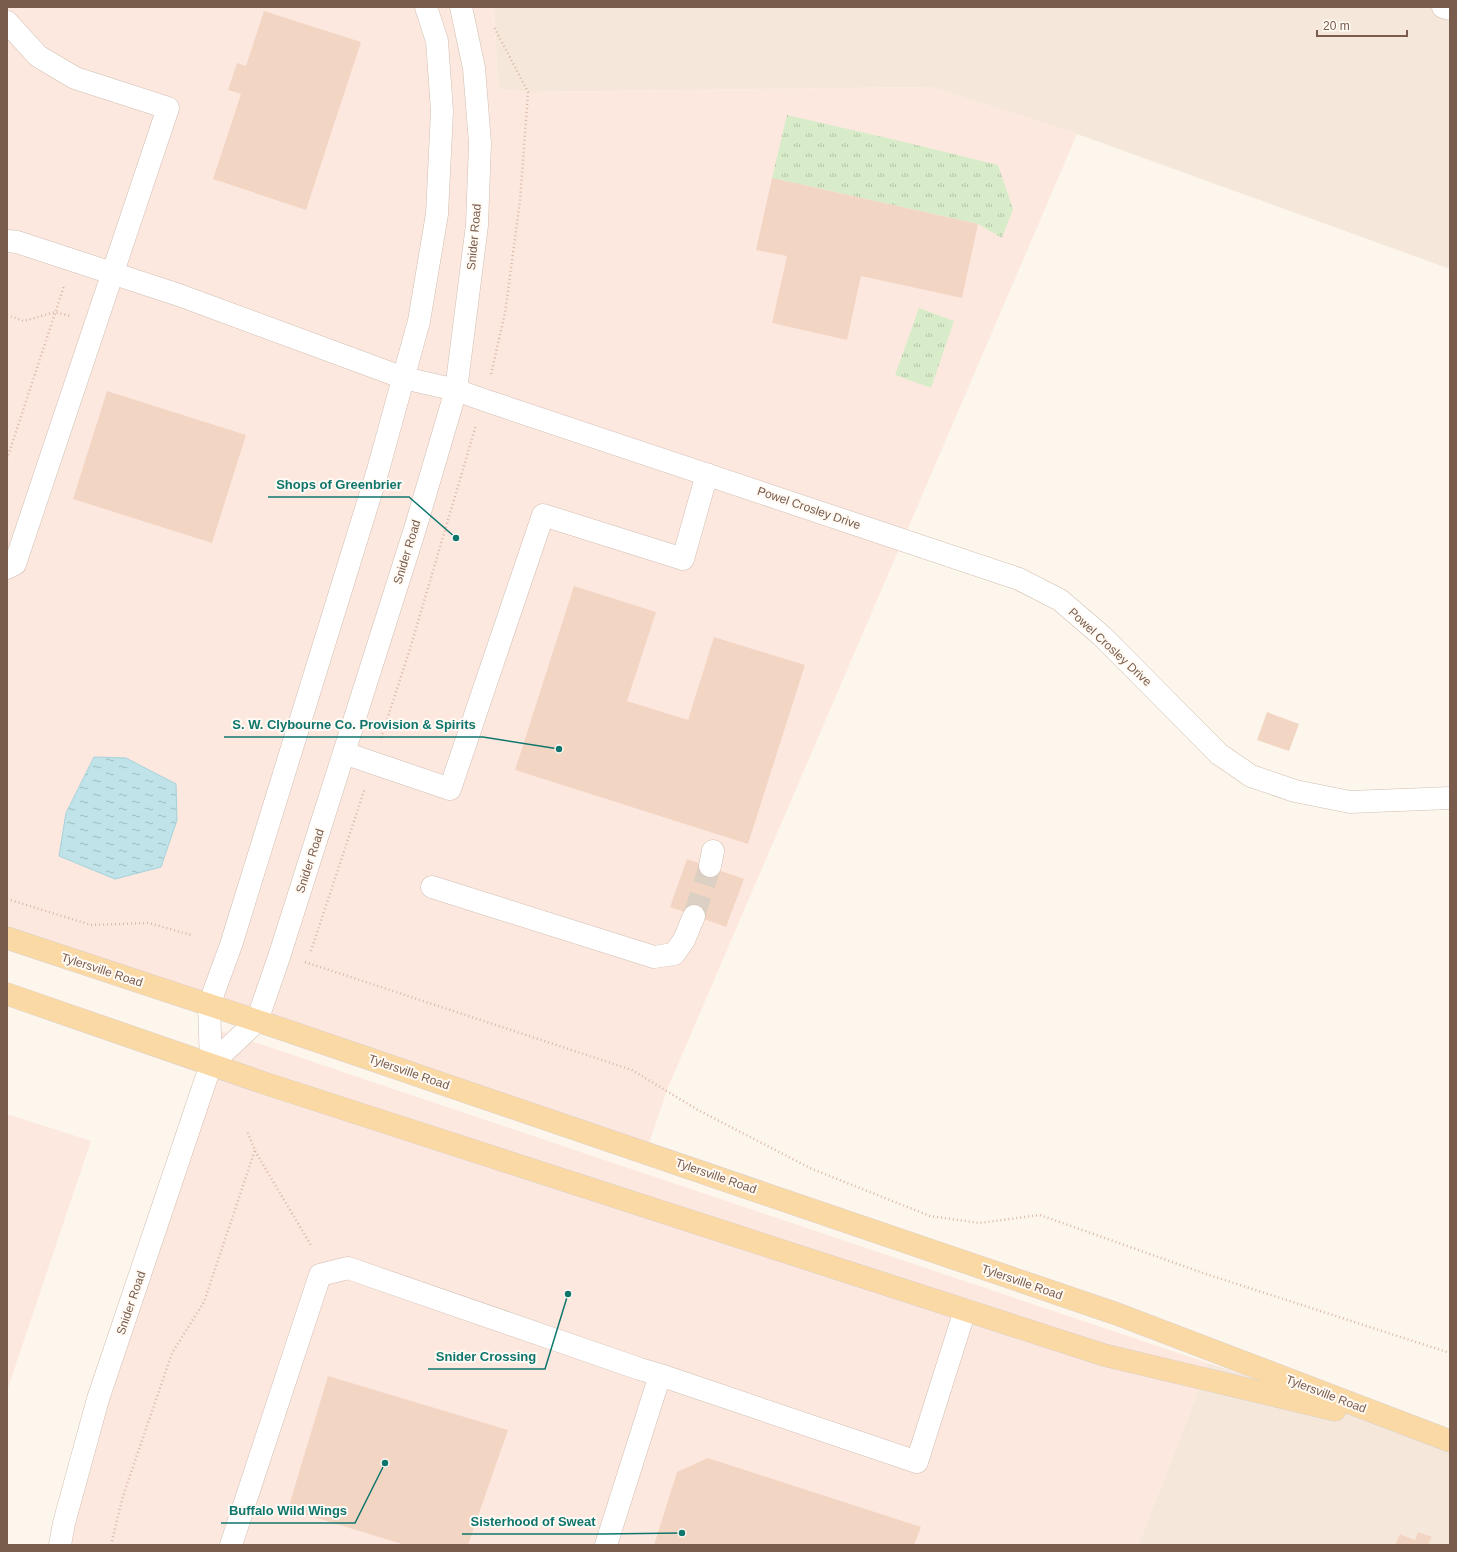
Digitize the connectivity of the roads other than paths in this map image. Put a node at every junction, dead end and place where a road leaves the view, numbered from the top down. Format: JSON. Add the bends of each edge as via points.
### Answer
{"nodes":[{"id":1,"x":426,"y":7,"type":"edge"},
{"id":2,"x":461,"y":7,"type":"edge"},
{"id":3,"x":1443,"y":7,"type":"edge"},
{"id":4,"x":1450,"y":9,"type":"edge"},
{"id":5,"x":10,"y":19,"type":"edge"},
{"id":6,"x":7,"y":241,"type":"edge"},
{"id":7,"x":114,"y":274,"type":"junction"},
{"id":8,"x":404,"y":378,"type":"junction"},
{"id":9,"x":456,"y":390,"type":"junction"},
{"id":10,"x":707,"y":474,"type":"junction"},
{"id":11,"x":15,"y":536,"type":"edge"},
{"id":12,"x":7,"y":568,"type":"edge"},
{"id":13,"x":344,"y":753,"type":"junction"},
{"id":14,"x":1450,"y":798,"type":"edge"},
{"id":15,"x":432,"y":887,"type":"dead end"},
{"id":16,"x":694,"y":916,"type":"tunnel mouth"},
{"id":17,"x":7,"y":938,"type":"edge"},
{"id":18,"x":7,"y":994,"type":"edge"},
{"id":19,"x":210,"y":1005,"type":"junction"},
{"id":20,"x":257,"y":1021,"type":"junction"},
{"id":21,"x":211,"y":1064,"type":"junction"},
{"id":22,"x":965,"y":1310,"type":"junction"},
{"id":23,"x":660,"y":1375,"type":"junction"},
{"id":24,"x":1419,"y":1430,"type":"junction"},
{"id":25,"x":1450,"y":1441,"type":"edge"},
{"id":26,"x":60,"y":1545,"type":"edge"},
{"id":27,"x":231,"y":1545,"type":"edge"},
{"id":28,"x":606,"y":1545,"type":"edge"}],
"edges":[{"from":1,"to":8,"type":"street","name":"Snider Road","via":[[437,42],[442,111],[437,214],[419,321]]},
{"from":2,"to":9,"type":"street","name":"Snider Road","via":[[474,68],[480,143],[477,225]]},
{"from":3,"to":4,"type":"street"},
{"from":5,"to":7,"type":"street","via":[[38,56],[75,78],[168,108]]},
{"from":6,"to":7,"type":"street","name":"Powel Crosley Drive"},
{"from":7,"to":8,"type":"street","name":"Powel Crosley Drive","via":[[180,295]]},
{"from":7,"to":11,"type":"street"},
{"from":8,"to":9,"type":"street","name":"Powel Crosley Drive"},
{"from":8,"to":19,"type":"street","name":"Snider Road","via":[[376,478],[231,945]]},
{"from":9,"to":10,"type":"street","name":"Powel Crosley Drive"},
{"from":9,"to":13,"type":"street","name":"Snider Road","via":[[415,530]]},
{"from":10,"to":13,"type":"street","via":[[683,559],[543,515],[450,789]]},
{"from":10,"to":14,"type":"street","name":"Powel Crosley Drive","via":[[1019,579],[1060,600],[1102,636],[1219,754],[1250,776],[1295,791],[1350,802]]},
{"from":11,"to":12,"type":"street","via":[[15,564]]},
{"from":13,"to":20,"type":"street","name":"Snider Road"},
{"from":15,"to":16,"type":"street","via":[[654,957],[674,954],[684,940]]},
{"from":17,"to":19,"type":"main road","name":"Tylersville Road"},
{"from":18,"to":21,"type":"main road","name":"Tylersville Road"},
{"from":19,"to":20,"type":"main road","name":"Tylersville Road"},
{"from":19,"to":21,"type":"street","name":"Snider Road"},
{"from":20,"to":21,"type":"street","name":"Snider Road"},
{"from":20,"to":24,"type":"main road","name":"Tylersville Road","via":[[1117,1314]]},
{"from":21,"to":22,"type":"main road","name":"Tylersville Road","via":[[271,1086]]},
{"from":21,"to":26,"type":"street","name":"Snider Road","via":[[98,1400]]},
{"from":22,"to":23,"type":"street","via":[[917,1462]]},
{"from":22,"to":24,"type":"main road","name":"Tylersville Road","via":[[1104,1355]]},
{"from":23,"to":27,"type":"street","via":[[348,1268],[320,1275]]},
{"from":23,"to":28,"type":"street"},
{"from":24,"to":25,"type":"main road","name":"Tylersville Road"}]}
